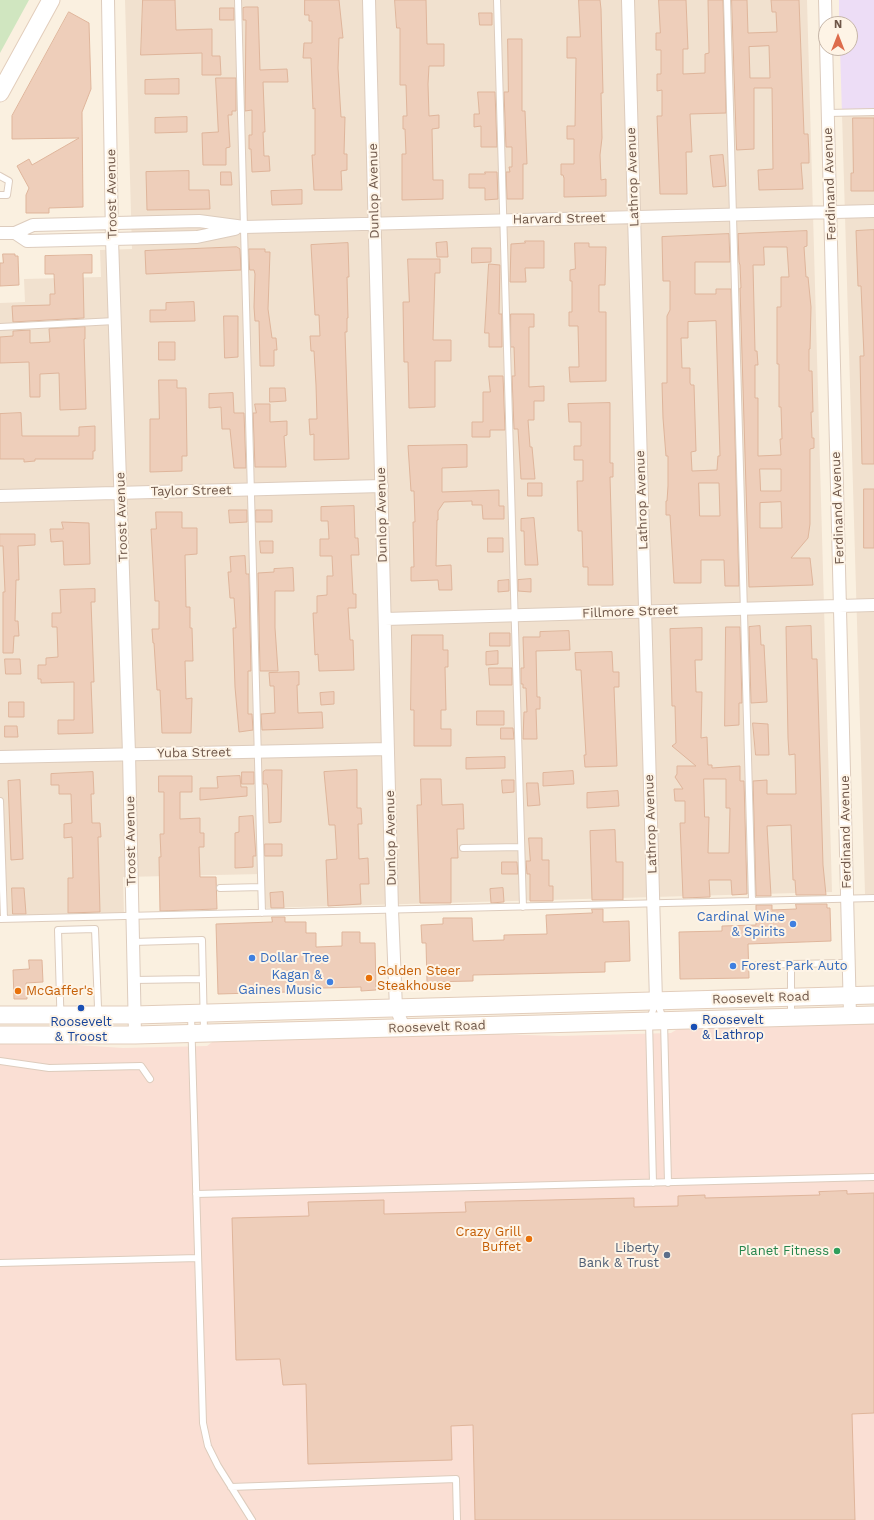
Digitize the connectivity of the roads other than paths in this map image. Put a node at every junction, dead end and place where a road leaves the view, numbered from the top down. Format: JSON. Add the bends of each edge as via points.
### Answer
{"nodes":[{"id":1,"x":51,"y":0,"type":"edge"},
{"id":2,"x":108,"y":0,"type":"edge"},
{"id":3,"x":238,"y":0,"type":"edge"},
{"id":4,"x":369,"y":0,"type":"edge"},
{"id":5,"x":497,"y":0,"type":"edge"},
{"id":6,"x":628,"y":0,"type":"edge"},
{"id":7,"x":727,"y":0,"type":"edge"},
{"id":8,"x":825,"y":0,"type":"edge"},
{"id":9,"x":0,"y":93,"type":"edge"},
{"id":10,"x":874,"y":112,"type":"edge"},
{"id":11,"x":828,"y":113,"type":"junction"},
{"id":12,"x":0,"y":176,"type":"edge"},
{"id":13,"x":0,"y":195,"type":"edge"},
{"id":14,"x":874,"y":211,"type":"edge"},
{"id":15,"x":830,"y":212,"type":"junction"},
{"id":16,"x":733,"y":214,"type":"junction"},
{"id":17,"x":634,"y":217,"type":"junction"},
{"id":18,"x":504,"y":220,"type":"junction"},
{"id":19,"x":112,"y":223,"type":"junction"},
{"id":20,"x":375,"y":224,"type":"junction"},
{"id":21,"x":244,"y":227,"type":"junction"},
{"id":22,"x":0,"y":233,"type":"edge"},
{"id":23,"x":15,"y":233,"type":"junction"},
{"id":24,"x":112,"y":238,"type":"junction"},
{"id":25,"x":115,"y":321,"type":"junction"},
{"id":26,"x":0,"y":327,"type":"edge"},
{"id":27,"x":382,"y":486,"type":"junction"},
{"id":28,"x":251,"y":490,"type":"junction"},
{"id":29,"x":120,"y":493,"type":"junction"},
{"id":30,"x":0,"y":496,"type":"edge"},
{"id":31,"x":874,"y":605,"type":"edge"},
{"id":32,"x":841,"y":606,"type":"junction"},
{"id":33,"x":744,"y":609,"type":"junction"},
{"id":34,"x":645,"y":612,"type":"junction"},
{"id":35,"x":515,"y":615,"type":"junction"},
{"id":36,"x":385,"y":619,"type":"junction"},
{"id":37,"x":388,"y":749,"type":"junction"},
{"id":38,"x":257,"y":751,"type":"junction"},
{"id":39,"x":129,"y":754,"type":"junction"},
{"id":40,"x":0,"y":757,"type":"edge"},
{"id":41,"x":0,"y":801,"type":"edge"},
{"id":42,"x":521,"y":846,"type":"junction"},
{"id":43,"x":463,"y":848,"type":"dead end"},
{"id":44,"x":261,"y":887,"type":"junction"},
{"id":45,"x":220,"y":888,"type":"dead end"},
{"id":46,"x":874,"y":898,"type":"edge"},
{"id":47,"x":848,"y":899,"type":"junction"},
{"id":48,"x":752,"y":901,"type":"junction"},
{"id":49,"x":654,"y":904,"type":"junction"},
{"id":50,"x":523,"y":907,"type":"junction"},
{"id":51,"x":392,"y":910,"type":"junction"},
{"id":52,"x":262,"y":913,"type":"junction"},
{"id":53,"x":133,"y":916,"type":"junction"},
{"id":54,"x":2,"y":919,"type":"edge"},
{"id":55,"x":133,"y":942,"type":"junction"},
{"id":56,"x":849,"y":962,"type":"junction"},
{"id":57,"x":791,"y":964,"type":"junction"},
{"id":58,"x":757,"y":965,"type":"dead end"},
{"id":59,"x":203,"y":979,"type":"junction"},
{"id":60,"x":133,"y":980,"type":"junction"},
{"id":61,"x":874,"y":995,"type":"edge"},
{"id":62,"x":850,"y":996,"type":"junction"},
{"id":63,"x":791,"y":997,"type":"junction"},
{"id":64,"x":656,"y":1001,"type":"junction"},
{"id":65,"x":396,"y":1008,"type":"junction"},
{"id":66,"x":197,"y":1013,"type":"junction"},
{"id":67,"x":0,"y":1015,"type":"edge"},
{"id":68,"x":60,"y":1015,"type":"junction"},
{"id":69,"x":98,"y":1015,"type":"junction"},
{"id":70,"x":134,"y":1015,"type":"junction"},
{"id":71,"x":850,"y":1015,"type":"junction"},
{"id":72,"x":874,"y":1015,"type":"edge"},
{"id":73,"x":791,"y":1017,"type":"junction"},
{"id":74,"x":656,"y":1021,"type":"junction"},
{"id":75,"x":404,"y":1028,"type":"junction"},
{"id":76,"x":198,"y":1033,"type":"junction"},
{"id":77,"x":0,"y":1035,"type":"edge"},
{"id":78,"x":61,"y":1035,"type":"junction"},
{"id":79,"x":99,"y":1035,"type":"junction"},
{"id":80,"x":135,"y":1035,"type":"junction"},
{"id":81,"x":0,"y":1061,"type":"edge"},
{"id":82,"x":150,"y":1079,"type":"dead end"},
{"id":83,"x":874,"y":1177,"type":"edge"},
{"id":84,"x":653,"y":1183,"type":"junction"},
{"id":85,"x":668,"y":1183,"type":"junction"},
{"id":86,"x":196,"y":1194,"type":"junction"},
{"id":87,"x":198,"y":1258,"type":"junction"},
{"id":88,"x":0,"y":1263,"type":"edge"},
{"id":89,"x":231,"y":1487,"type":"junction"},
{"id":90,"x":252,"y":1520,"type":"edge"},
{"id":91,"x":458,"y":1520,"type":"edge"}],
"edges":[{"from":1,"to":9,"type":"main road"},
{"from":2,"to":19,"type":"street","name":"Troost Avenue"},
{"from":3,"to":21,"type":"lane"},
{"from":4,"to":20,"type":"street","name":"Dunlop Avenue"},
{"from":5,"to":18,"type":"lane"},
{"from":6,"to":17,"type":"street","name":"Lathrop Avenue"},
{"from":7,"to":16,"type":"lane"},
{"from":8,"to":11,"type":"street","name":"Ferdinand Avenue"},
{"from":10,"to":11,"type":"lane"},
{"from":11,"to":15,"type":"street","name":"Ferdinand Avenue"},
{"from":12,"to":13,"type":"lane","via":[[9,180],[7,195]]},
{"from":14,"to":15,"type":"street","name":"Harvard Street"},
{"from":15,"to":16,"type":"street","name":"Harvard Street"},
{"from":15,"to":32,"type":"street","name":"Ferdinand Avenue"},
{"from":16,"to":17,"type":"street","name":"Harvard Street"},
{"from":16,"to":33,"type":"lane"},
{"from":17,"to":18,"type":"street","name":"Harvard Street"},
{"from":17,"to":34,"type":"street","name":"Lathrop Avenue"},
{"from":18,"to":20,"type":"street","name":"Harvard Street"},
{"from":18,"to":35,"type":"lane"},
{"from":19,"to":21,"type":"street","name":"Harvard Street","via":[[199,221]]},
{"from":19,"to":23,"type":"street","name":"Harvard Street","via":[[33,225]]},
{"from":19,"to":24,"type":"street","name":"Troost Avenue"},
{"from":20,"to":21,"type":"street","name":"Harvard Street"},
{"from":20,"to":27,"type":"street","name":"Dunlop Avenue"},
{"from":21,"to":24,"type":"street","name":"Harvard Street","via":[[197,237]]},
{"from":21,"to":28,"type":"lane"},
{"from":22,"to":23,"type":"street","name":"Harvard Street"},
{"from":23,"to":24,"type":"street","name":"Harvard Street","via":[[27,241]]},
{"from":24,"to":25,"type":"street","name":"Troost Avenue"},
{"from":25,"to":26,"type":"lane"},
{"from":25,"to":29,"type":"street","name":"Troost Avenue"},
{"from":27,"to":28,"type":"street","name":"Taylor Street"},
{"from":27,"to":36,"type":"street","name":"Dunlop Avenue"},
{"from":28,"to":29,"type":"street","name":"Taylor Street"},
{"from":28,"to":38,"type":"lane"},
{"from":29,"to":30,"type":"street","name":"Taylor Street"},
{"from":29,"to":39,"type":"street","name":"Troost Avenue"},
{"from":31,"to":32,"type":"street","name":"Fillmore Street"},
{"from":32,"to":33,"type":"street","name":"Fillmore Street"},
{"from":32,"to":47,"type":"street","name":"Ferdinand Avenue"},
{"from":33,"to":34,"type":"street","name":"Fillmore Street"},
{"from":33,"to":48,"type":"lane"},
{"from":34,"to":35,"type":"street","name":"Fillmore Street"},
{"from":34,"to":49,"type":"street","name":"Lathrop Avenue"},
{"from":35,"to":36,"type":"street","name":"Fillmore Street"},
{"from":35,"to":42,"type":"lane"},
{"from":36,"to":37,"type":"street","name":"Dunlop Avenue"},
{"from":37,"to":38,"type":"street","name":"Yuba Street"},
{"from":37,"to":51,"type":"street","name":"Dunlop Avenue"},
{"from":38,"to":39,"type":"street","name":"Yuba Street"},
{"from":38,"to":44,"type":"lane"},
{"from":39,"to":40,"type":"street","name":"Yuba Street"},
{"from":39,"to":53,"type":"street","name":"Troost Avenue"},
{"from":41,"to":54,"type":"lane"},
{"from":42,"to":43,"type":"lane"},
{"from":42,"to":50,"type":"lane"},
{"from":44,"to":45,"type":"lane"},
{"from":44,"to":52,"type":"lane"},
{"from":46,"to":47,"type":"lane"},
{"from":47,"to":48,"type":"lane"},
{"from":47,"to":56,"type":"street","name":"Ferdinand Avenue"},
{"from":48,"to":49,"type":"lane"},
{"from":49,"to":50,"type":"lane"},
{"from":49,"to":64,"type":"street","name":"Lathrop Avenue"},
{"from":50,"to":51,"type":"lane"},
{"from":51,"to":52,"type":"lane"},
{"from":51,"to":65,"type":"street","name":"Dunlop Avenue"},
{"from":52,"to":53,"type":"lane"},
{"from":53,"to":54,"type":"lane"},
{"from":53,"to":55,"type":"street","name":"Troost Avenue"},
{"from":55,"to":59,"type":"lane","via":[[202,940]]},
{"from":55,"to":60,"type":"street","name":"Troost Avenue"},
{"from":56,"to":57,"type":"lane"},
{"from":56,"to":62,"type":"street","name":"Ferdinand Avenue"},
{"from":57,"to":58,"type":"lane"},
{"from":57,"to":63,"type":"lane"},
{"from":59,"to":60,"type":"lane"},
{"from":59,"to":66,"type":"lane"},
{"from":60,"to":70,"type":"street","name":"Troost Avenue"},
{"from":61,"to":62,"type":"main road","name":"Roosevelt Road"},
{"from":62,"to":63,"type":"main road","name":"Roosevelt Road"},
{"from":62,"to":71,"type":"street","name":"Ferdinand Avenue"},
{"from":63,"to":64,"type":"main road","name":"Roosevelt Road"},
{"from":63,"to":73,"type":"lane"},
{"from":64,"to":65,"type":"main road","name":"Roosevelt Road"},
{"from":64,"to":74,"type":"lane"},
{"from":64,"to":74,"type":"lane"},
{"from":65,"to":66,"type":"main road","name":"Roosevelt Road"},
{"from":65,"to":75,"type":"street","name":"Dunlop Avenue"},
{"from":66,"to":70,"type":"main road","name":"Roosevelt Road"},
{"from":66,"to":76,"type":"lane"},
{"from":66,"to":76,"type":"lane"},
{"from":67,"to":68,"type":"main road","name":"Roosevelt Road"},
{"from":68,"to":69,"type":"main road","name":"Roosevelt Road"},
{"from":68,"to":69,"type":"lane","via":[[58,930],[95,929]]},
{"from":68,"to":78,"type":"lane"},
{"from":69,"to":70,"type":"main road","name":"Roosevelt Road"},
{"from":69,"to":79,"type":"lane"},
{"from":70,"to":80,"type":"street","name":"Troost Avenue"},
{"from":71,"to":72,"type":"main road","name":"Roosevelt Road"},
{"from":71,"to":73,"type":"main road","name":"Roosevelt Road"},
{"from":73,"to":74,"type":"main road","name":"Roosevelt Road"},
{"from":74,"to":75,"type":"main road","name":"Roosevelt Road"},
{"from":74,"to":84,"type":"lane"},
{"from":74,"to":85,"type":"lane"},
{"from":75,"to":76,"type":"main road","name":"Roosevelt Road"},
{"from":76,"to":80,"type":"main road","name":"Roosevelt Road"},
{"from":76,"to":86,"type":"lane"},
{"from":77,"to":78,"type":"main road","name":"Roosevelt Road"},
{"from":78,"to":79,"type":"main road","name":"Roosevelt Road"},
{"from":79,"to":80,"type":"main road","name":"Roosevelt Road"},
{"from":81,"to":82,"type":"lane","via":[[49,1068],[141,1066]]},
{"from":83,"to":85,"type":"lane"},
{"from":84,"to":85,"type":"lane"},
{"from":84,"to":86,"type":"lane"},
{"from":86,"to":87,"type":"lane"},
{"from":87,"to":88,"type":"lane"},
{"from":87,"to":89,"type":"lane","via":[[203,1423],[208,1446]]},
{"from":89,"to":90,"type":"lane"},
{"from":89,"to":91,"type":"lane","via":[[456,1479]]}]}
